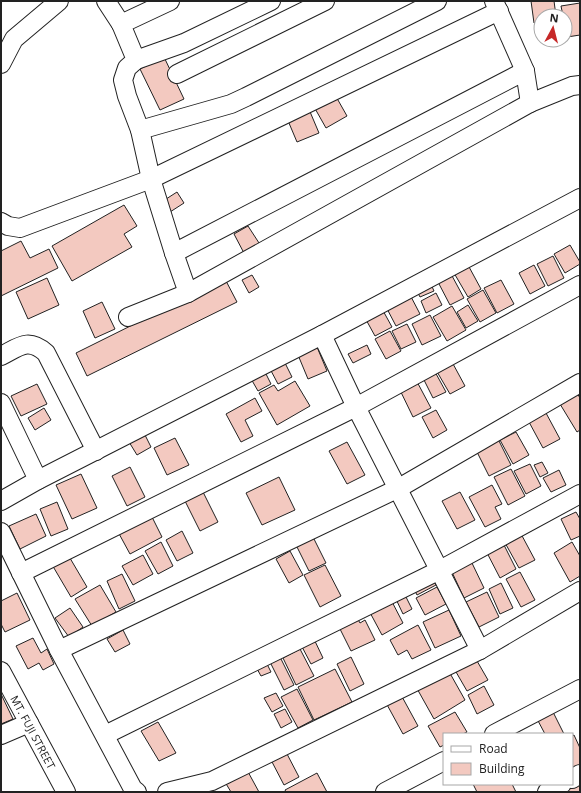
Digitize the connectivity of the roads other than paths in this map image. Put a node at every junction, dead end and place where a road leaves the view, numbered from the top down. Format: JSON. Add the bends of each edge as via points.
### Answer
{"nodes":[{"id":1,"x":59,"y":1,"type":"edge"},
{"id":2,"x":106,"y":1,"type":"edge"},
{"id":3,"x":170,"y":1,"type":"edge"},
{"id":4,"x":271,"y":1,"type":"edge"},
{"id":5,"x":325,"y":1,"type":"edge"},
{"id":6,"x":437,"y":1,"type":"edge"},
{"id":7,"x":497,"y":6,"type":"edge"},
{"id":8,"x":121,"y":24,"type":"junction"},
{"id":9,"x":136,"y":60,"type":"junction"},
{"id":10,"x":1,"y":64,"type":"edge"},
{"id":11,"x":525,"y":71,"type":"junction"},
{"id":12,"x":177,"y":74,"type":"dead end"},
{"id":13,"x":580,"y":85,"type":"edge"},
{"id":14,"x":530,"y":103,"type":"junction"},
{"id":15,"x":140,"y":130,"type":"junction"},
{"id":16,"x":151,"y":179,"type":"junction"},
{"id":17,"x":580,"y":198,"type":"edge"},
{"id":18,"x":1,"y":222,"type":"edge"},
{"id":19,"x":174,"y":253,"type":"junction"},
{"id":20,"x":580,"y":285,"type":"edge"},
{"id":21,"x":188,"y":293,"type":"junction"},
{"id":22,"x":128,"y":317,"type":"dead end"},
{"id":23,"x":322,"y":335,"type":"junction"},
{"id":24,"x":1,"y":356,"type":"edge"},
{"id":25,"x":580,"y":383,"type":"edge"},
{"id":26,"x":1,"y":403,"type":"edge"},
{"id":27,"x":356,"y":407,"type":"junction"},
{"id":28,"x":96,"y":452,"type":"junction"},
{"id":29,"x":38,"y":480,"type":"junction"},
{"id":30,"x":399,"y":488,"type":"junction"},
{"id":31,"x":580,"y":494,"type":"edge"},
{"id":32,"x":1,"y":501,"type":"edge"},
{"id":33,"x":1,"y":532,"type":"edge"},
{"id":34,"x":440,"y":570,"type":"junction"},
{"id":35,"x":21,"y":572,"type":"junction"},
{"id":36,"x":580,"y":592,"type":"edge"},
{"id":37,"x":60,"y":650,"type":"junction"},
{"id":38,"x":480,"y":650,"type":"junction"},
{"id":39,"x":1,"y":671,"type":"edge"},
{"id":40,"x":580,"y":689,"type":"edge"},
{"id":41,"x":29,"y":723,"type":"junction"},
{"id":42,"x":496,"y":733,"type":"edge"},
{"id":43,"x":105,"y":735,"type":"junction"},
{"id":44,"x":1,"y":736,"type":"edge"},
{"id":45,"x":443,"y":762,"type":"edge"},
{"id":46,"x":560,"y":785,"type":"edge"},
{"id":47,"x":215,"y":786,"type":"edge"},
{"id":48,"x":66,"y":792,"type":"edge"},
{"id":49,"x":137,"y":792,"type":"edge"},
{"id":50,"x":167,"y":792,"type":"edge"},
{"id":51,"x":385,"y":792,"type":"edge"},
{"id":52,"x":547,"y":792,"type":"edge"}],
"edges":[{"from":1,"to":10,"type":"street","via":[[14,39]]},
{"from":2,"to":8,"type":"street"},
{"from":3,"to":8,"type":"street"},
{"from":4,"to":9,"type":"street","via":[[184,43]]},
{"from":5,"to":12,"type":"street"},
{"from":6,"to":15,"type":"street","via":[[231,104]]},
{"from":7,"to":11,"type":"street"},
{"from":7,"to":16,"type":"street"},
{"from":8,"to":9,"type":"street"},
{"from":9,"to":15,"type":"street","via":[[127,68],[124,80],[127,96]]},
{"from":11,"to":14,"type":"street"},
{"from":11,"to":19,"type":"street"},
{"from":13,"to":14,"type":"street"},
{"from":14,"to":21,"type":"street"},
{"from":15,"to":16,"type":"street"},
{"from":16,"to":18,"type":"street","via":[[20,228]]},
{"from":16,"to":19,"type":"street"},
{"from":17,"to":23,"type":"street"},
{"from":19,"to":21,"type":"street"},
{"from":20,"to":27,"type":"street"},
{"from":21,"to":22,"type":"street"},
{"from":23,"to":27,"type":"street"},
{"from":23,"to":28,"type":"street"},
{"from":24,"to":28,"type":"street","via":[[26,343],[37,345],[46,353]]},
{"from":25,"to":30,"type":"street"},
{"from":26,"to":29,"type":"street"},
{"from":27,"to":30,"type":"street"},
{"from":27,"to":35,"type":"street"},
{"from":28,"to":29,"type":"street"},
{"from":29,"to":32,"type":"street"},
{"from":30,"to":34,"type":"street"},
{"from":30,"to":37,"type":"street"},
{"from":31,"to":34,"type":"street"},
{"from":33,"to":35,"type":"street"},
{"from":34,"to":38,"type":"street"},
{"from":34,"to":43,"type":"street"},
{"from":35,"to":37,"type":"street"},
{"from":36,"to":38,"type":"street"},
{"from":37,"to":43,"type":"street"},
{"from":38,"to":47,"type":"street"},
{"from":39,"to":41,"type":"street","name":"MT. FUJI STREET"},
{"from":40,"to":42,"type":"street"},
{"from":41,"to":44,"type":"street"},
{"from":41,"to":48,"type":"street","name":"MT. FUJI STREET"},
{"from":43,"to":49,"type":"street","via":[[133,789]]},
{"from":45,"to":51,"type":"street"},
{"from":46,"to":52,"type":"street"},
{"from":47,"to":50,"type":"street"}]}
